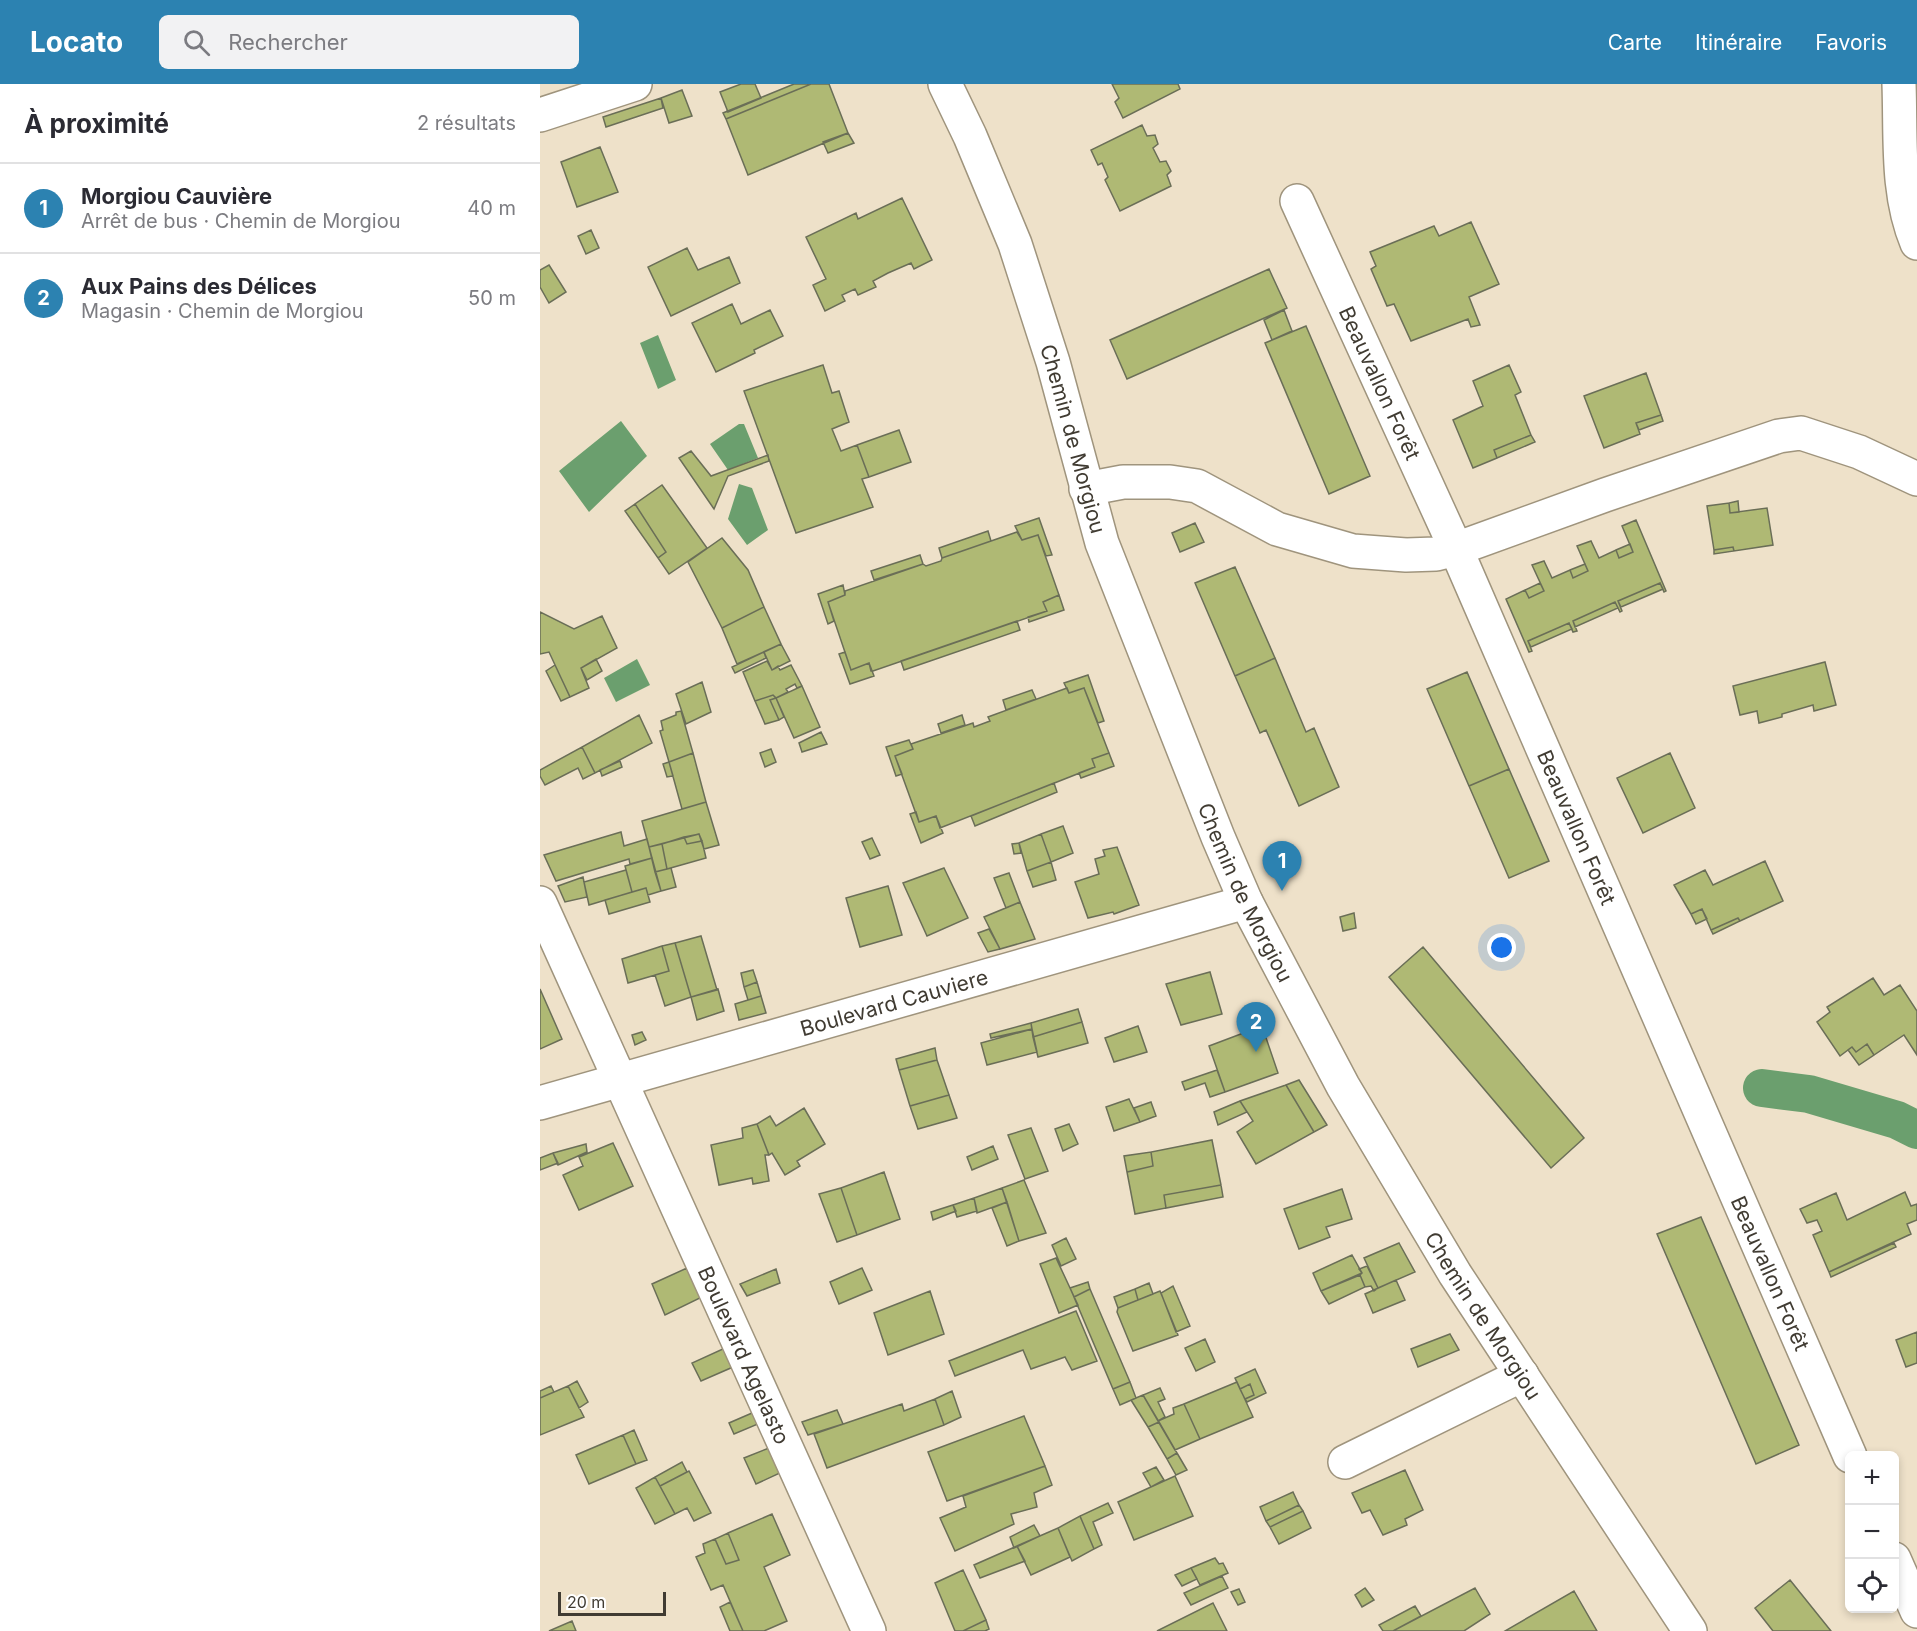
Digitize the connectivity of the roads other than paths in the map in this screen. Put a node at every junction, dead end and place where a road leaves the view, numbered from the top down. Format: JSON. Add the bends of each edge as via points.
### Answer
{"nodes":[{"id":1,"x":635,"y":84,"type":"edge"},
{"id":2,"x":945,"y":84,"type":"edge"},
{"id":3,"x":1899,"y":84,"type":"edge"},
{"id":4,"x":540,"y":115,"type":"edge"},
{"id":5,"x":1297,"y":201,"type":"dead end"},
{"id":6,"x":1917,"y":243,"type":"edge"},
{"id":7,"x":1917,"y":479,"type":"edge"},
{"id":8,"x":1086,"y":489,"type":"junction"},
{"id":9,"x":1456,"y":549,"type":"junction"},
{"id":10,"x":1246,"y":902,"type":"junction"},
{"id":11,"x":540,"y":903,"type":"edge"},
{"id":12,"x":621,"y":1079,"type":"junction"},
{"id":13,"x":540,"y":1103,"type":"edge"},
{"id":14,"x":1522,"y":1375,"type":"junction"},
{"id":15,"x":1848,"y":1451,"type":"edge"},
{"id":16,"x":1345,"y":1462,"type":"dead end"},
{"id":17,"x":1899,"y":1570,"type":"edge"},
{"id":18,"x":1917,"y":1611,"type":"edge"},
{"id":19,"x":869,"y":1631,"type":"edge"},
{"id":20,"x":1690,"y":1631,"type":"edge"}],
"edges":[{"from":1,"to":4,"type":"street"},
{"from":2,"to":8,"type":"street","name":"Chemin de Morgiou","via":[[1015,244],[1053,362]]},
{"from":3,"to":6,"type":"street","via":[[1904,197]]},
{"from":5,"to":9,"type":"street","name":"Beauvallon Forêt"},
{"from":7,"to":9,"type":"street","via":[[1858,452],[1801,433],[1779,436]]},
{"from":8,"to":9,"type":"street","via":[[1123,482],[1188,484],[1276,529],[1353,551],[1406,555]]},
{"from":8,"to":10,"type":"street","name":"Chemin de Morgiou","via":[[1102,543]]},
{"from":9,"to":15,"type":"street","name":"Beauvallon Forêt"},
{"from":10,"to":12,"type":"street","name":"Boulevard Cauviere"},
{"from":10,"to":14,"type":"street","name":"Chemin de Morgiou","via":[[1343,1086],[1455,1274]]},
{"from":11,"to":12,"type":"street","name":"Boulevard Agelasto"},
{"from":12,"to":13,"type":"street","name":"Boulevard Cauviere"},
{"from":12,"to":19,"type":"street","name":"Boulevard Agelasto"},
{"from":14,"to":16,"type":"street"},
{"from":14,"to":20,"type":"street","name":"Chemin de Morgiou"},
{"from":17,"to":18,"type":"street"}]}
